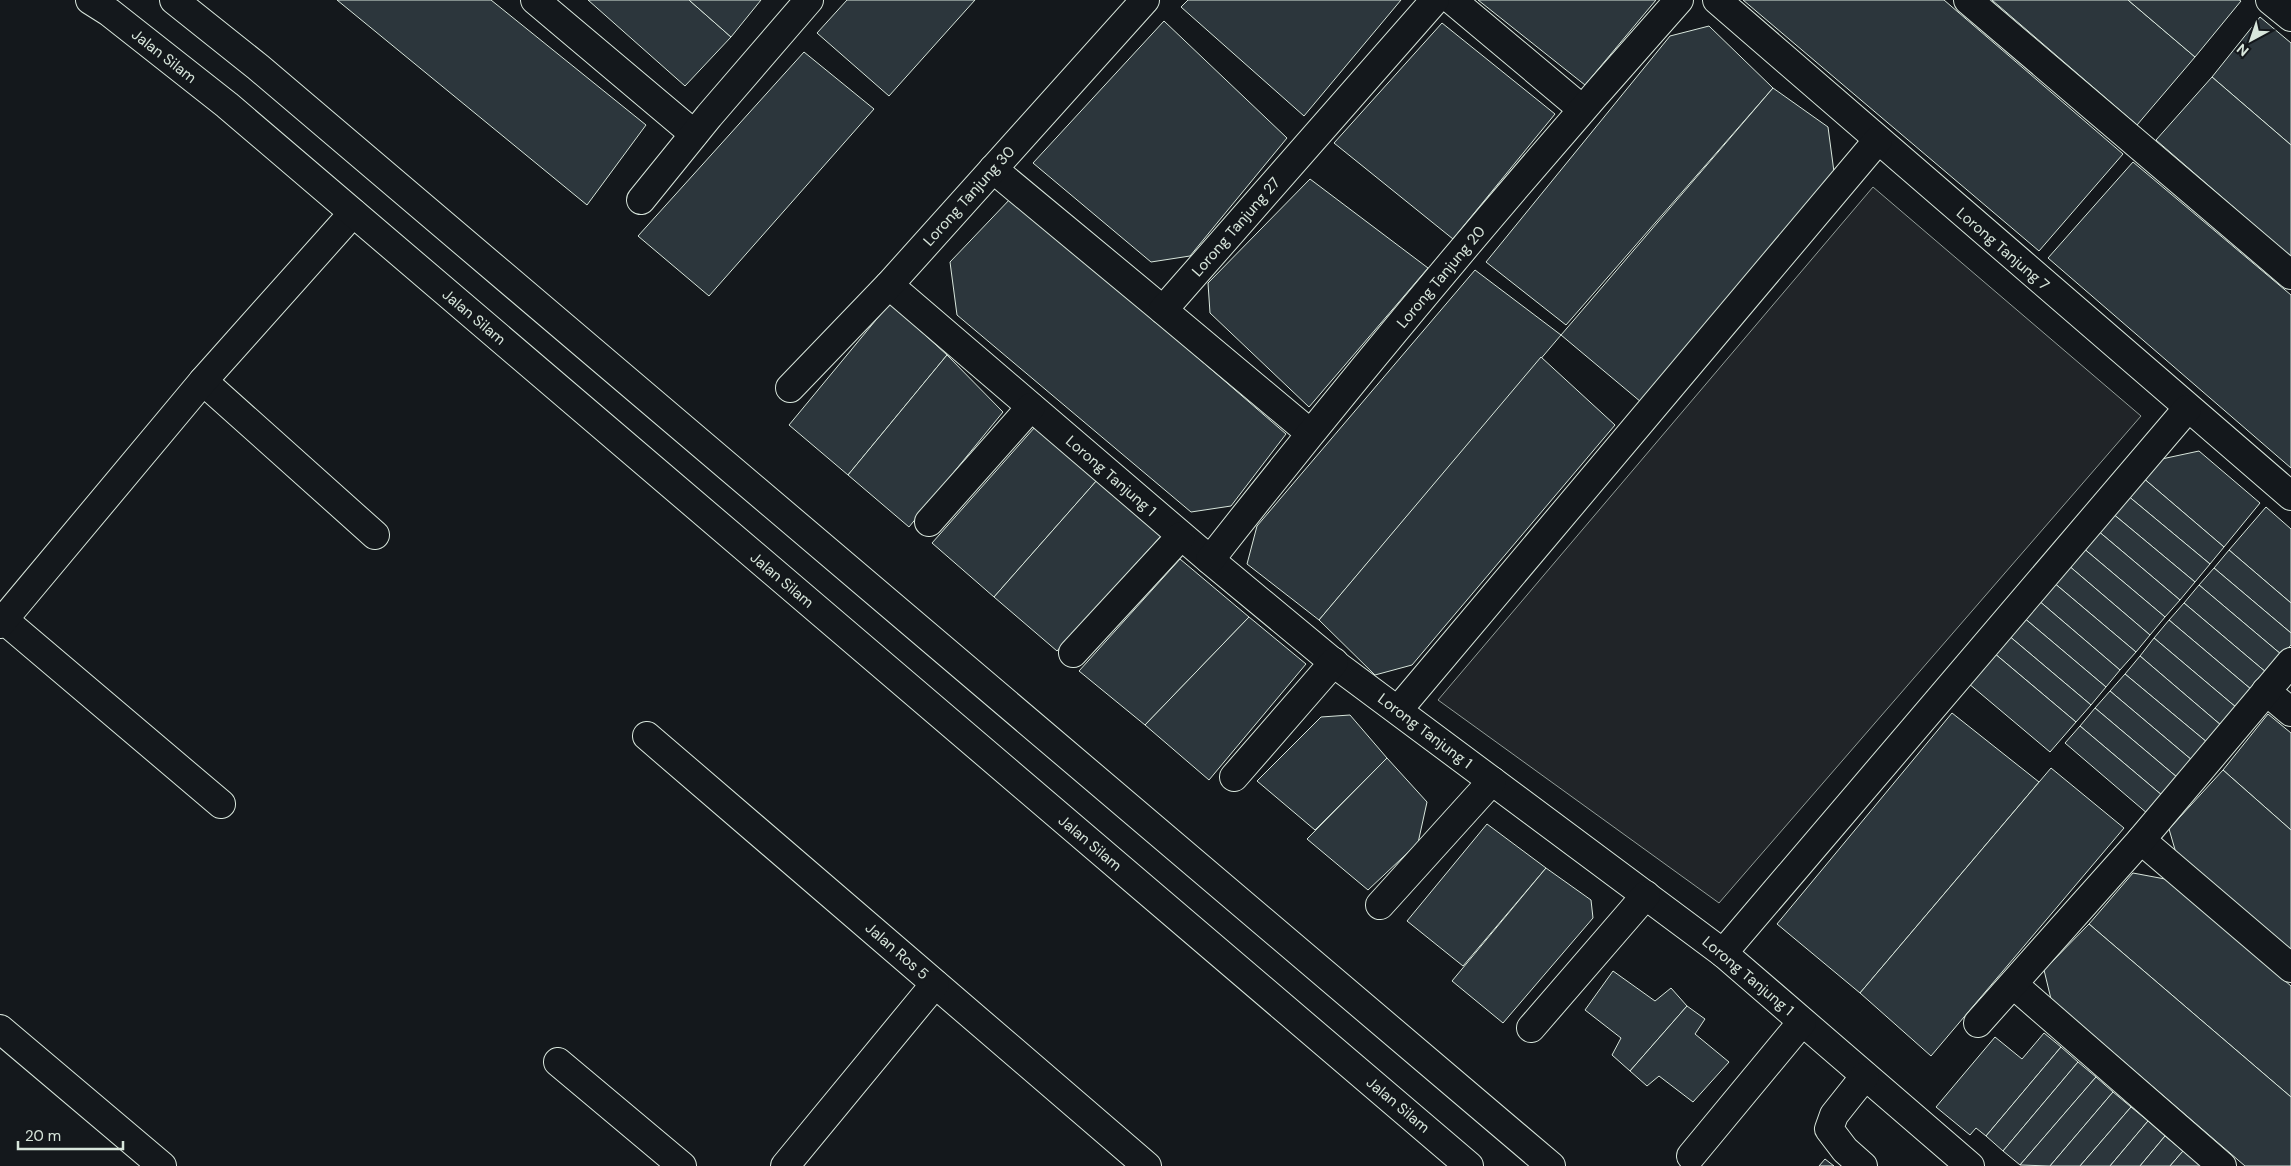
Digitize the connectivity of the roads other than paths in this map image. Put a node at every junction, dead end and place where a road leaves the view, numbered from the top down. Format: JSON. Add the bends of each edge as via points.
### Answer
{"nodes":[{"id":1,"x":90,"y":0,"type":"edge"},
{"id":2,"x":174,"y":0,"type":"edge"},
{"id":3,"x":534,"y":0,"type":"edge"},
{"id":4,"x":809,"y":0,"type":"edge"},
{"id":5,"x":1145,"y":0,"type":"edge"},
{"id":6,"x":1434,"y":0,"type":"edge"},
{"id":7,"x":1452,"y":0,"type":"edge"},
{"id":8,"x":1679,"y":0,"type":"edge"},
{"id":9,"x":1717,"y":0,"type":"edge"},
{"id":10,"x":1968,"y":0,"type":"edge"},
{"id":11,"x":2270,"y":0,"type":"edge"},
{"id":12,"x":2291,"y":17,"type":"edge"},
{"id":13,"x":1582,"y":109,"type":"junction"},
{"id":14,"x":694,"y":134,"type":"junction"},
{"id":15,"x":1878,"y":140,"type":"junction"},
{"id":16,"x":993,"y":169,"type":"junction"},
{"id":17,"x":641,"y":200,"type":"dead end"},
{"id":18,"x":353,"y":214,"type":"junction"},
{"id":19,"x":2291,"y":275,"type":"edge"},
{"id":20,"x":889,"y":285,"type":"junction"},
{"id":21,"x":1163,"y":310,"type":"junction"},
{"id":22,"x":203,"y":380,"type":"junction"},
{"id":23,"x":790,"y":388,"type":"dead end"},
{"id":24,"x":1032,"y":407,"type":"junction"},
{"id":25,"x":2187,"y":409,"type":"junction"},
{"id":26,"x":1310,"y":433,"type":"junction"},
{"id":27,"x":2291,"y":496,"type":"edge"},
{"id":28,"x":929,"y":522,"type":"dead end"},
{"id":29,"x":374,"y":535,"type":"dead end"},
{"id":30,"x":1181,"y":536,"type":"junction"},
{"id":31,"x":1210,"y":560,"type":"junction"},
{"id":32,"x":2,"y":622,"type":"edge"},
{"id":33,"x":1073,"y":653,"type":"dead end"},
{"id":34,"x":1334,"y":662,"type":"junction"},
{"id":35,"x":2291,"y":662,"type":"edge"},
{"id":36,"x":2266,"y":691,"type":"junction"},
{"id":37,"x":1398,"y":710,"type":"junction"},
{"id":38,"x":2291,"y":712,"type":"edge"},
{"id":39,"x":647,"y":736,"type":"dead end"},
{"id":40,"x":1234,"y":777,"type":"dead end"},
{"id":41,"x":1492,"y":781,"type":"junction"},
{"id":42,"x":221,"y":804,"type":"dead end"},
{"id":43,"x":2141,"y":840,"type":"junction"},
{"id":44,"x":1646,"y":895,"type":"junction"},
{"id":45,"x":1380,"y":905,"type":"dead end"},
{"id":46,"x":1723,"y":953,"type":"junction"},
{"id":47,"x":2291,"y":968,"type":"edge"},
{"id":48,"x":935,"y":984,"type":"junction"},
{"id":49,"x":2014,"y":985,"type":"junction"},
{"id":50,"x":1802,"y":1022,"type":"junction"},
{"id":51,"x":1978,"y":1023,"type":"dead end"},
{"id":52,"x":1531,"y":1028,"type":"dead end"},
{"id":53,"x":0,"y":1029,"type":"edge"},
{"id":54,"x":558,"y":1062,"type":"dead end"},
{"id":55,"x":1865,"y":1076,"type":"junction"},
{"id":56,"x":1691,"y":1156,"type":"dead end"},
{"id":57,"x":162,"y":1166,"type":"edge"},
{"id":58,"x":682,"y":1166,"type":"edge"},
{"id":59,"x":785,"y":1166,"type":"edge"},
{"id":60,"x":1147,"y":1166,"type":"edge"},
{"id":61,"x":1469,"y":1166,"type":"edge"},
{"id":62,"x":1551,"y":1166,"type":"edge"},
{"id":63,"x":1863,"y":1166,"type":"edge"},
{"id":64,"x":1970,"y":1166,"type":"edge"},
{"id":65,"x":2222,"y":1166,"type":"edge"}],
"edges":[{"from":1,"to":18,"type":"main road","name":"Jalan Silam","via":[[227,105]]},
{"from":2,"to":62,"type":"main road","via":[[266,73]]},
{"from":3,"to":14,"type":"main road"},
{"from":4,"to":14,"type":"main road"},
{"from":5,"to":16,"type":"main road","name":"Lorong Tanjung 30"},
{"from":6,"to":21,"type":"main road","name":"Lorong Tanjung 27"},
{"from":7,"to":13,"type":"main road"},
{"from":8,"to":13,"type":"main road","name":"Lorong Tanjung 20"},
{"from":9,"to":15,"type":"main road","name":"Lorong Tanjung 7"},
{"from":10,"to":19,"type":"main road"},
{"from":11,"to":12,"type":"main road"},
{"from":13,"to":26,"type":"main road","name":"Lorong Tanjung 20"},
{"from":14,"to":17,"type":"main road"},
{"from":15,"to":25,"type":"main road","name":"Lorong Tanjung 7"},
{"from":15,"to":37,"type":"main road"},
{"from":16,"to":20,"type":"main road","name":"Lorong Tanjung 30"},
{"from":16,"to":21,"type":"main road"},
{"from":18,"to":22,"type":"main road"},
{"from":18,"to":61,"type":"main road","name":"Jalan Silam"},
{"from":20,"to":23,"type":"main road","name":"Lorong Tanjung 30"},
{"from":20,"to":24,"type":"main road","name":"Lorong Tanjung 1"},
{"from":21,"to":26,"type":"main road"},
{"from":22,"to":29,"type":"main road"},
{"from":22,"to":32,"type":"main road"},
{"from":24,"to":28,"type":"main road"},
{"from":24,"to":30,"type":"main road","name":"Lorong Tanjung 1"},
{"from":25,"to":27,"type":"main road","name":"Lorong Tanjung 7"},
{"from":25,"to":46,"type":"main road"},
{"from":26,"to":31,"type":"main road","name":"Lorong Tanjung 20"},
{"from":30,"to":31,"type":"main road","name":"Lorong Tanjung 1"},
{"from":30,"to":33,"type":"main road"},
{"from":31,"to":34,"type":"main road","name":"Lorong Tanjung 1"},
{"from":32,"to":42,"type":"main road"},
{"from":34,"to":37,"type":"main road","name":"Lorong Tanjung 1"},
{"from":34,"to":40,"type":"main road"},
{"from":35,"to":36,"type":"main road"},
{"from":36,"to":38,"type":"main road"},
{"from":36,"to":43,"type":"main road"},
{"from":37,"to":41,"type":"main road","name":"Lorong Tanjung 1"},
{"from":39,"to":48,"type":"main road","name":"Jalan Ros 5"},
{"from":41,"to":44,"type":"main road","name":"Lorong Tanjung 1"},
{"from":41,"to":45,"type":"main road"},
{"from":43,"to":47,"type":"main road"},
{"from":43,"to":49,"type":"main road"},
{"from":44,"to":46,"type":"main road","name":"Lorong Tanjung 1"},
{"from":44,"to":52,"type":"main road"},
{"from":46,"to":50,"type":"main road","name":"Lorong Tanjung 1"},
{"from":48,"to":59,"type":"main road"},
{"from":48,"to":60,"type":"main road","name":"Jalan Ros 5"},
{"from":49,"to":51,"type":"main road"},
{"from":49,"to":65,"type":"main road"},
{"from":50,"to":55,"type":"main road","name":"Lorong Tanjung 1"},
{"from":50,"to":56,"type":"main road"},
{"from":53,"to":57,"type":"main road"},
{"from":54,"to":58,"type":"main road"},
{"from":55,"to":63,"type":"main road","via":[[1834,1115],[1829,1129]]},
{"from":55,"to":64,"type":"main road","name":"Lorong Tanjung 1"}]}
